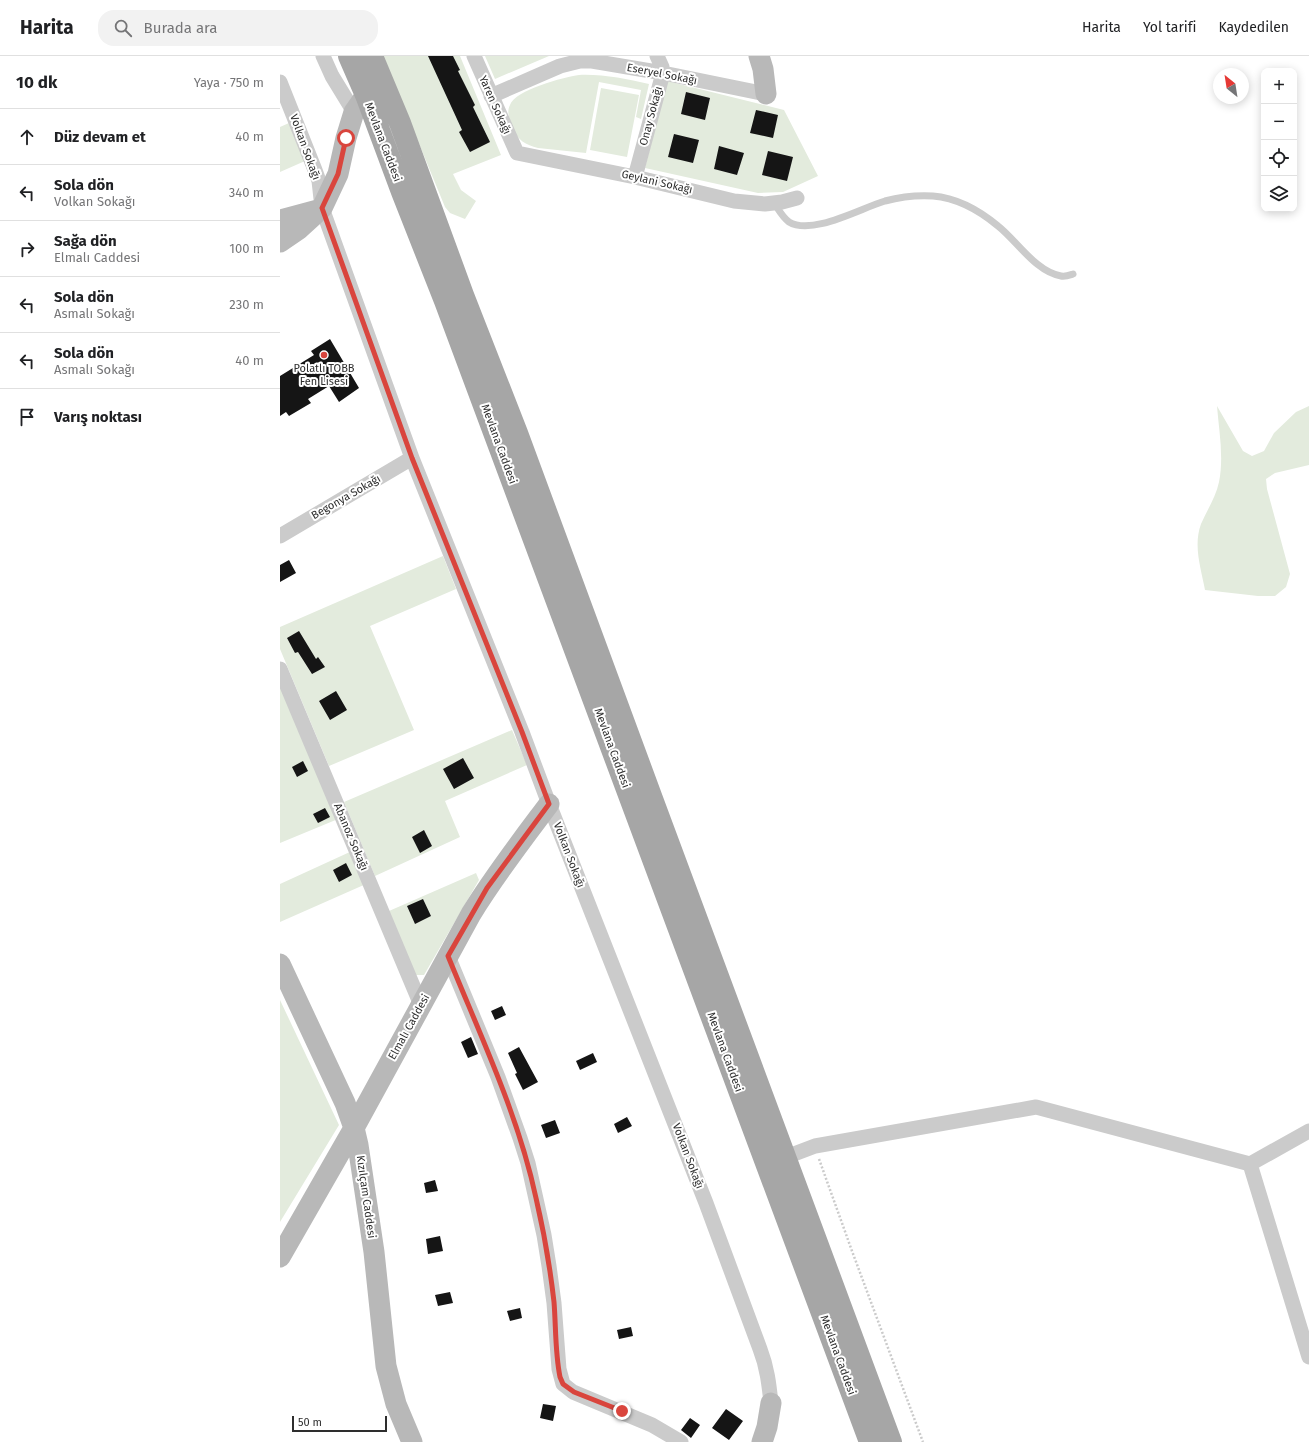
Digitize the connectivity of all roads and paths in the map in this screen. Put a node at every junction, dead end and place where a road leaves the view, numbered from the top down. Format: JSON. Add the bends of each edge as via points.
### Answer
{"nodes":[{"id":1,"x":323,"y":56,"type":"edge"},
{"id":2,"x":349,"y":56,"type":"edge"},
{"id":3,"x":372,"y":56,"type":"edge"},
{"id":4,"x":474,"y":56,"type":"edge"},
{"id":5,"x":656,"y":56,"type":"edge"},
{"id":6,"x":759,"y":56,"type":"edge"},
{"id":7,"x":579,"y":58,"type":"edge"},
{"id":8,"x":663,"y":73,"type":"junction"},
{"id":9,"x":280,"y":82,"type":"edge"},
{"id":10,"x":766,"y":94,"type":"joint"},
{"id":11,"x":491,"y":96,"type":"junction"},
{"id":12,"x":360,"y":103,"type":"junction"},
{"id":13,"x":517,"y":153,"type":"joint"},
{"id":14,"x":635,"y":177,"type":"junction"},
{"id":15,"x":797,"y":198,"type":"dead end"},
{"id":16,"x":774,"y":203,"type":"junction"},
{"id":17,"x":322,"y":208,"type":"junction"},
{"id":18,"x":280,"y":220,"type":"edge"},
{"id":19,"x":280,"y":242,"type":"edge"},
{"id":20,"x":1073,"y":274,"type":"dead end"},
{"id":21,"x":412,"y":458,"type":"junction"},
{"id":22,"x":280,"y":536,"type":"edge"},
{"id":23,"x":280,"y":669,"type":"edge"},
{"id":24,"x":549,"y":804,"type":"junction"},
{"id":25,"x":448,"y":956,"type":"junction"},
{"id":26,"x":280,"y":966,"type":"edge"},
{"id":27,"x":421,"y":1005,"type":"junction"},
{"id":28,"x":354,"y":1128,"type":"junction"},
{"id":29,"x":1309,"y":1131,"type":"edge"},
{"id":30,"x":815,"y":1146,"type":"junction"},
{"id":31,"x":786,"y":1158,"type":"junction"},
{"id":32,"x":1250,"y":1164,"type":"junction"},
{"id":33,"x":280,"y":1257,"type":"edge"},
{"id":34,"x":1309,"y":1357,"type":"edge"},
{"id":35,"x":771,"y":1403,"type":"joint"},
{"id":36,"x":412,"y":1442,"type":"edge"},
{"id":37,"x":681,"y":1442,"type":"edge"},
{"id":38,"x":762,"y":1442,"type":"edge"},
{"id":39,"x":870,"y":1442,"type":"edge"},
{"id":40,"x":891,"y":1442,"type":"edge"},
{"id":41,"x":923,"y":1442,"type":"edge"}],
"edges":[{"from":1,"to":12,"type":"street","via":[[332,76]]},
{"from":2,"to":12,"type":"main road","name":"Mevlana Caddesi"},
{"from":3,"to":31,"type":"main road","name":"Mevlana Caddesi","via":[[400,123],[517,433]]},
{"from":4,"to":11,"type":"street","name":"Yaren Sokağı"},
{"from":5,"to":8,"type":"street","name":"Onay Sokağı"},
{"from":6,"to":10,"type":"street"},
{"from":7,"to":8,"type":"street","name":"Eseryel Sokağı"},
{"from":7,"to":11,"type":"street","name":"Eseryel Sokağı"},
{"from":8,"to":10,"type":"street","name":"Eseryel Sokağı"},
{"from":8,"to":14,"type":"street","name":"Onay Sokağı"},
{"from":9,"to":17,"type":"street","name":"Volkan Sokağı","via":[[319,181]]},
{"from":11,"to":13,"type":"street","name":"Yaren Sokağı"},
{"from":12,"to":17,"type":"street","via":[[346,138],[338,174]]},
{"from":12,"to":39,"type":"main road","name":"Mevlana Caddesi","via":[[492,425]]},
{"from":13,"to":14,"type":"street","name":"Geylani Sokağı"},
{"from":14,"to":16,"type":"street","name":"Geylani Sokağı","via":[[734,201]]},
{"from":15,"to":16,"type":"street","name":"Geylani Sokağı"},
{"from":16,"to":20,"type":"lane","via":[[790,222],[814,225],[833,221],[887,200],[933,196],[950,199],[969,207],[999,226],[1038,265],[1063,276]]},
{"from":17,"to":18,"type":"street"},
{"from":17,"to":19,"type":"street"},
{"from":17,"to":21,"type":"street","name":"Volkan Sokağı"},
{"from":21,"to":22,"type":"street","name":"Begonya Sokağı"},
{"from":21,"to":24,"type":"street","name":"Volkan Sokağı"},
{"from":23,"to":27,"type":"street","name":"Abanoz Sokağı"},
{"from":24,"to":25,"type":"street","name":"Elmalı Caddesi","via":[[487,888]]},
{"from":24,"to":35,"type":"street","name":"Volkan Sokağı","via":[[703,1196],[760,1349],[767,1370]]},
{"from":25,"to":27,"type":"street","name":"Elmalı Caddesi"},
{"from":25,"to":37,"type":"street","via":[[498,1077],[528,1163],[548,1258],[559,1369],[563,1384],[574,1392],[646,1422]]},
{"from":26,"to":28,"type":"street","name":"Kızılçam Caddesi","via":[[345,1103]]},
{"from":27,"to":28,"type":"street","name":"Elmalı Caddesi"},
{"from":28,"to":33,"type":"street","name":"Elmalı Caddesi"},
{"from":28,"to":36,"type":"street","name":"Kızılçam Caddesi","via":[[374,1252],[386,1366],[396,1404]]},
{"from":29,"to":32,"type":"street"},
{"from":30,"to":31,"type":"street"},
{"from":30,"to":32,"type":"street","via":[[1036,1107]]},
{"from":30,"to":41,"type":"path"},
{"from":31,"to":40,"type":"main road","name":"Mevlana Caddesi"},
{"from":32,"to":34,"type":"street"},
{"from":35,"to":38,"type":"street"}]}
